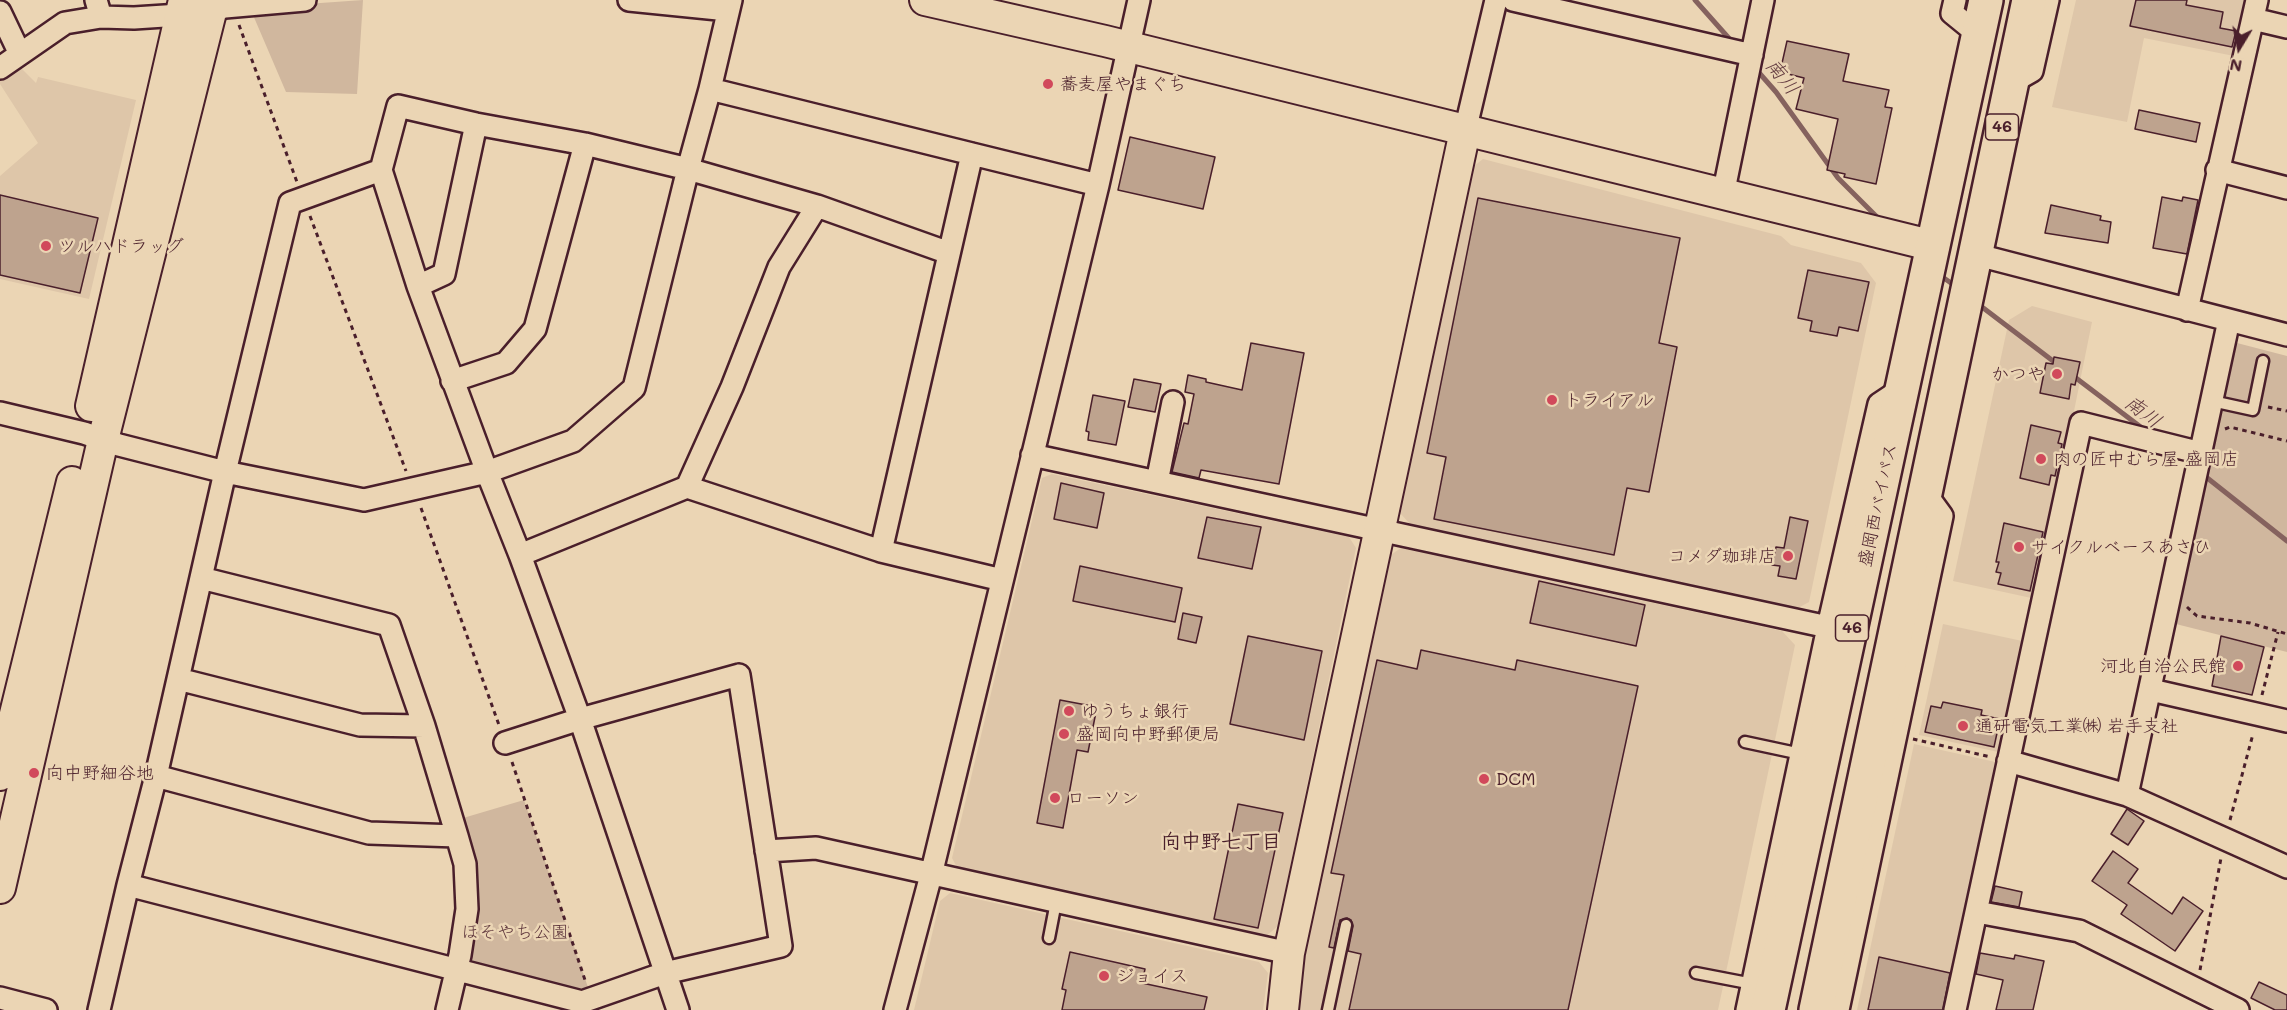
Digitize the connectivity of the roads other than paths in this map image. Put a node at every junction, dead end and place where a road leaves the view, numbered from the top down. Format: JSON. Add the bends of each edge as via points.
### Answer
{"nodes":[{"id":1,"x":305,"y":0,"type":"edge"},
{"id":2,"x":629,"y":0,"type":"edge"},
{"id":3,"x":925,"y":0,"type":"edge"},
{"id":4,"x":1139,"y":0,"type":"edge"},
{"id":5,"x":1497,"y":0,"type":"edge"},
{"id":6,"x":1513,"y":0,"type":"edge"},
{"id":7,"x":1763,"y":0,"type":"edge"},
{"id":8,"x":1954,"y":0,"type":"edge"},
{"id":9,"x":1986,"y":0,"type":"edge"},
{"id":10,"x":2029,"y":0,"type":"edge"},
{"id":11,"x":2048,"y":0,"type":"edge"},
{"id":12,"x":730,"y":5,"type":"edge"},
{"id":13,"x":212,"y":6,"type":"edge"},
{"id":14,"x":182,"y":8,"type":"edge"},
{"id":15,"x":98,"y":9,"type":"edge"},
{"id":16,"x":2255,"y":9,"type":"edge"},
{"id":17,"x":0,"y":12,"type":"edge"},
{"id":18,"x":2287,"y":27,"type":"edge"},
{"id":19,"x":1979,"y":35,"type":"junction"},
{"id":20,"x":1127,"y":47,"type":"junction"},
{"id":21,"x":20,"y":54,"type":"junction"},
{"id":22,"x":1752,"y":55,"type":"junction"},
{"id":23,"x":0,"y":68,"type":"edge"},
{"id":24,"x":2011,"y":83,"type":"junction"},
{"id":25,"x":710,"y":89,"type":"junction"},
{"id":26,"x":476,"y":124,"type":"junction"},
{"id":27,"x":1465,"y":131,"type":"junction"},
{"id":28,"x":585,"y":144,"type":"junction"},
{"id":29,"x":972,"y":154,"type":"junction"},
{"id":30,"x":688,"y":169,"type":"junction"},
{"id":31,"x":381,"y":170,"type":"junction"},
{"id":32,"x":2217,"y":170,"type":"junction"},
{"id":33,"x":1098,"y":184,"type":"junction"},
{"id":34,"x":2287,"y":188,"type":"edge"},
{"id":35,"x":1723,"y":195,"type":"junction"},
{"id":36,"x":817,"y":206,"type":"junction"},
{"id":37,"x":1912,"y":241,"type":"junction"},
{"id":38,"x":950,"y":253,"type":"junction"},
{"id":39,"x":1974,"y":254,"type":"junction"},
{"id":40,"x":418,"y":286,"type":"junction"},
{"id":41,"x":2187,"y":310,"type":"junction"},
{"id":42,"x":2229,"y":320,"type":"junction"},
{"id":43,"x":2287,"y":335,"type":"edge"},
{"id":44,"x":2263,"y":361,"type":"dead end"},
{"id":45,"x":452,"y":381,"type":"junction"},
{"id":46,"x":1903,"y":388,"type":"junction"},
{"id":47,"x":2212,"y":401,"type":"junction"},
{"id":48,"x":1173,"y":402,"type":"dead end"},
{"id":49,"x":0,"y":413,"type":"edge"},
{"id":50,"x":94,"y":436,"type":"junction"},
{"id":51,"x":2201,"y":453,"type":"junction"},
{"id":52,"x":1032,"y":455,"type":"junction"},
{"id":53,"x":225,"y":472,"type":"junction"},
{"id":54,"x":487,"y":472,"type":"junction"},
{"id":55,"x":1157,"y":482,"type":"junction"},
{"id":56,"x":687,"y":487,"type":"junction"},
{"id":57,"x":1926,"y":494,"type":"junction"},
{"id":58,"x":1381,"y":530,"type":"junction"},
{"id":59,"x":881,"y":551,"type":"junction"},
{"id":60,"x":520,"y":555,"type":"junction"},
{"id":61,"x":201,"y":578,"type":"junction"},
{"id":62,"x":1002,"y":580,"type":"junction"},
{"id":63,"x":1828,"y":627,"type":"junction"},
{"id":64,"x":178,"y":679,"type":"junction"},
{"id":65,"x":2151,"y":690,"type":"junction"},
{"id":66,"x":580,"y":719,"type":"junction"},
{"id":67,"x":2287,"y":721,"type":"edge"},
{"id":68,"x":424,"y":726,"type":"junction"},
{"id":69,"x":1744,"y":742,"type":"dead end"},
{"id":70,"x":505,"y":743,"type":"dead end"},
{"id":71,"x":1801,"y":754,"type":"junction"},
{"id":72,"x":2008,"y":760,"type":"junction"},
{"id":73,"x":0,"y":775,"type":"edge"},
{"id":74,"x":156,"y":776,"type":"junction"},
{"id":75,"x":2127,"y":795,"type":"junction"},
{"id":76,"x":457,"y":836,"type":"junction"},
{"id":77,"x":766,"y":851,"type":"junction"},
{"id":78,"x":2287,"y":867,"type":"edge"},
{"id":79,"x":931,"y":874,"type":"junction"},
{"id":80,"x":128,"y":885,"type":"junction"},
{"id":81,"x":0,"y":888,"type":"edge"},
{"id":82,"x":1056,"y":902,"type":"junction"},
{"id":83,"x":1977,"y":912,"type":"junction"},
{"id":84,"x":1346,"y":925,"type":"dead end"},
{"id":85,"x":1049,"y":938,"type":"dead end"},
{"id":86,"x":1289,"y":954,"type":"junction"},
{"id":87,"x":456,"y":970,"type":"junction"},
{"id":88,"x":665,"y":973,"type":"junction"},
{"id":89,"x":1696,"y":974,"type":"dead end"},
{"id":90,"x":1761,"y":997,"type":"edge"},
{"id":91,"x":0,"y":998,"type":"edge"},
{"id":92,"x":46,"y":1010,"type":"edge"},
{"id":93,"x":99,"y":1010,"type":"edge"},
{"id":94,"x":447,"y":1010,"type":"edge"},
{"id":95,"x":678,"y":1010,"type":"edge"},
{"id":96,"x":895,"y":1010,"type":"edge"},
{"id":97,"x":1283,"y":1010,"type":"edge"},
{"id":98,"x":1328,"y":1010,"type":"edge"},
{"id":99,"x":1747,"y":1010,"type":"edge"},
{"id":100,"x":1816,"y":1010,"type":"edge"},
{"id":101,"x":1838,"y":1010,"type":"edge"},
{"id":102,"x":1955,"y":1010,"type":"edge"},
{"id":103,"x":2238,"y":1010,"type":"edge"}],
"edges":[{"from":1,"to":13,"type":"street"},
{"from":2,"to":12,"type":"street"},
{"from":3,"to":20,"type":"street"},
{"from":4,"to":20,"type":"street"},
{"from":5,"to":27,"type":"street"},
{"from":6,"to":22,"type":"street"},
{"from":7,"to":22,"type":"street"},
{"from":8,"to":19,"type":"street","via":[[1952,13]]},
{"from":9,"to":19,"type":"highway","name":"盛岡西バイパス","number":"46"},
{"from":10,"to":24,"type":"highway","number":"46"},
{"from":11,"to":24,"type":"street","via":[[2032,71]]},
{"from":12,"to":25,"type":"street"},
{"from":13,"to":50,"type":"street"},
{"from":14,"to":15,"type":"street","via":[[134,18]]},
{"from":14,"to":50,"type":"street"},
{"from":15,"to":21,"type":"street","via":[[65,23]]},
{"from":16,"to":18,"type":"street"},
{"from":16,"to":32,"type":"street"},
{"from":17,"to":21,"type":"street"},
{"from":19,"to":37,"type":"highway","name":"盛岡西バイパス","number":"46"},
{"from":20,"to":27,"type":"street"},
{"from":20,"to":33,"type":"street"},
{"from":21,"to":23,"type":"street"},
{"from":22,"to":35,"type":"street"},
{"from":24,"to":39,"type":"highway","number":"46"},
{"from":25,"to":29,"type":"street"},
{"from":25,"to":30,"type":"street"},
{"from":26,"to":28,"type":"street"},
{"from":26,"to":31,"type":"street","via":[[398,106]]},
{"from":26,"to":40,"type":"street","via":[[444,274]]},
{"from":27,"to":35,"type":"street"},
{"from":27,"to":58,"type":"street"},
{"from":28,"to":30,"type":"street"},
{"from":28,"to":45,"type":"street","via":[[535,329],[506,363]]},
{"from":29,"to":33,"type":"street"},
{"from":29,"to":38,"type":"street"},
{"from":30,"to":36,"type":"street"},
{"from":30,"to":54,"type":"street","via":[[634,388],[573,441]]},
{"from":31,"to":40,"type":"street"},
{"from":31,"to":53,"type":"street","via":[[290,203]]},
{"from":32,"to":34,"type":"street"},
{"from":32,"to":41,"type":"street"},
{"from":33,"to":52,"type":"street"},
{"from":35,"to":37,"type":"street"},
{"from":36,"to":38,"type":"street"},
{"from":36,"to":56,"type":"street","via":[[779,267]]},
{"from":37,"to":46,"type":"highway","name":"盛岡西バイパス","number":"46"},
{"from":38,"to":59,"type":"street"},
{"from":39,"to":41,"type":"street"},
{"from":39,"to":57,"type":"highway","number":"46"},
{"from":40,"to":45,"type":"street"},
{"from":41,"to":42,"type":"street"},
{"from":42,"to":43,"type":"street"},
{"from":42,"to":47,"type":"street"},
{"from":44,"to":47,"type":"lane","via":[[2253,410]]},
{"from":45,"to":54,"type":"street"},
{"from":46,"to":63,"type":"street","via":[[1879,404]]},
{"from":46,"to":90,"type":"highway","name":"盛岡西バイパス","number":"46"},
{"from":47,"to":51,"type":"street"},
{"from":48,"to":55,"type":"street"},
{"from":49,"to":50,"type":"street"},
{"from":50,"to":53,"type":"street"},
{"from":50,"to":73,"type":"street"},
{"from":50,"to":81,"type":"street"},
{"from":51,"to":65,"type":"street"},
{"from":51,"to":72,"type":"street","via":[[2081,423]]},
{"from":52,"to":55,"type":"street"},
{"from":52,"to":62,"type":"street"},
{"from":53,"to":54,"type":"street","via":[[364,500]]},
{"from":53,"to":61,"type":"street"},
{"from":54,"to":60,"type":"street"},
{"from":55,"to":58,"type":"street"},
{"from":56,"to":59,"type":"street"},
{"from":56,"to":60,"type":"street"},
{"from":57,"to":100,"type":"highway","number":"46"},
{"from":57,"to":101,"type":"street","via":[[1942,516]]},
{"from":58,"to":63,"type":"street"},
{"from":58,"to":86,"type":"street"},
{"from":59,"to":62,"type":"street"},
{"from":60,"to":66,"type":"street"},
{"from":61,"to":64,"type":"street"},
{"from":61,"to":68,"type":"street","via":[[389,625]]},
{"from":62,"to":79,"type":"street"},
{"from":63,"to":71,"type":"street"},
{"from":64,"to":68,"type":"street","via":[[360,725]]},
{"from":64,"to":74,"type":"street"},
{"from":65,"to":67,"type":"street"},
{"from":65,"to":75,"type":"street"},
{"from":66,"to":70,"type":"street"},
{"from":66,"to":77,"type":"street","via":[[739,675]]},
{"from":66,"to":88,"type":"street"},
{"from":68,"to":76,"type":"street"},
{"from":69,"to":71,"type":"lane"},
{"from":71,"to":90,"type":"street"},
{"from":72,"to":75,"type":"street"},
{"from":72,"to":83,"type":"street"},
{"from":74,"to":76,"type":"street","via":[[369,833]]},
{"from":74,"to":80,"type":"street"},
{"from":75,"to":78,"type":"street"},
{"from":76,"to":87,"type":"street","via":[[465,864],[466,909]]},
{"from":77,"to":79,"type":"street","via":[[816,848]]},
{"from":77,"to":88,"type":"street","via":[[781,946]]},
{"from":79,"to":82,"type":"street"},
{"from":79,"to":96,"type":"street"},
{"from":80,"to":87,"type":"street"},
{"from":80,"to":93,"type":"street"},
{"from":82,"to":85,"type":"lane"},
{"from":82,"to":86,"type":"street"},
{"from":83,"to":102,"type":"street"},
{"from":83,"to":103,"type":"street","via":[[2079,931]]},
{"from":84,"to":98,"type":"lane"},
{"from":86,"to":97,"type":"street"},
{"from":87,"to":88,"type":"street","via":[[582,1002]]},
{"from":87,"to":94,"type":"street"},
{"from":88,"to":95,"type":"street"},
{"from":89,"to":90,"type":"lane"},
{"from":90,"to":99,"type":"street"},
{"from":91,"to":92,"type":"street"}]}
